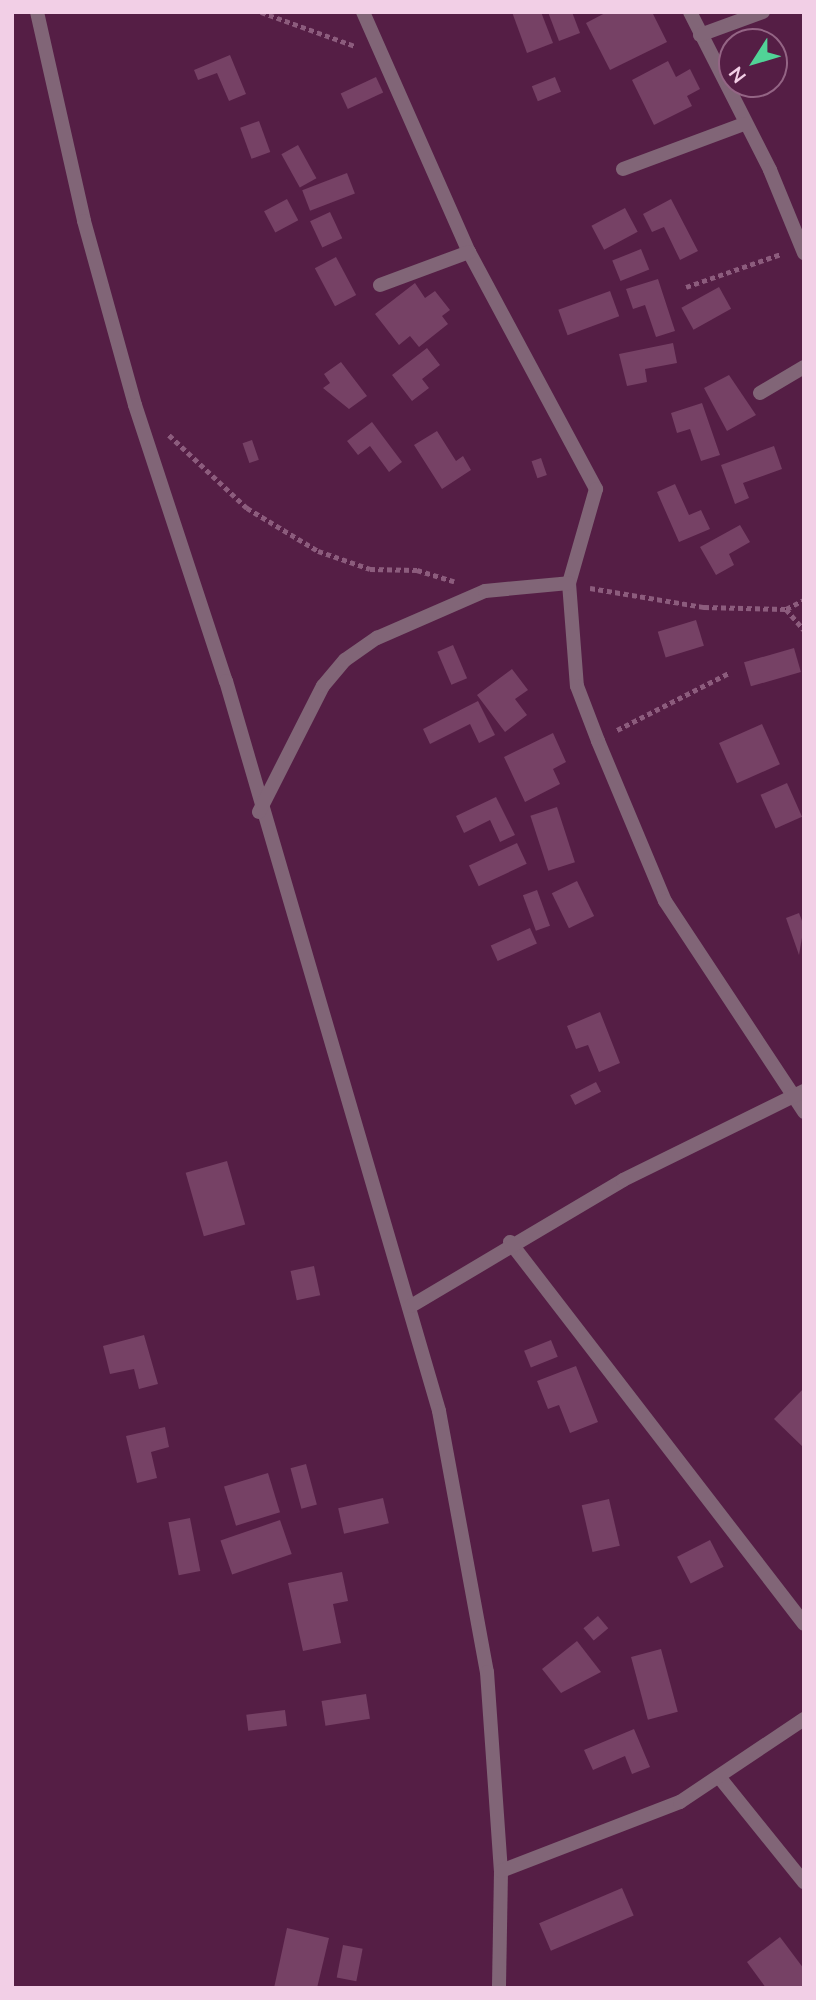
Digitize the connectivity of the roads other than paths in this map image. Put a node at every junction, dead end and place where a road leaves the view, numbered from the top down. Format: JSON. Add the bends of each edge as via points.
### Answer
{"nodes":[{"id":1,"x":37,"y":12,"type":"edge"},
{"id":2,"x":363,"y":12,"type":"edge"},
{"id":3,"x":690,"y":12,"type":"edge"},
{"id":4,"x":763,"y":12,"type":"edge"},
{"id":5,"x":700,"y":35,"type":"junction"},
{"id":6,"x":744,"y":124,"type":"junction"},
{"id":7,"x":623,"y":169,"type":"dead end"},
{"id":8,"x":803,"y":251,"type":"edge"},
{"id":9,"x":469,"y":252,"type":"junction"},
{"id":10,"x":380,"y":285,"type":"dead end"},
{"id":11,"x":804,"y":367,"type":"edge"},
{"id":12,"x":760,"y":393,"type":"dead end"},
{"id":13,"x":569,"y":583,"type":"junction"},
{"id":14,"x":260,"y":812,"type":"junction"},
{"id":15,"x":797,"y":1094,"type":"edge"},
{"id":16,"x":804,"y":1112,"type":"edge"},
{"id":17,"x":510,"y":1242,"type":"junction"},
{"id":18,"x":411,"y":1306,"type":"junction"},
{"id":19,"x":804,"y":1624,"type":"edge"},
{"id":20,"x":804,"y":1719,"type":"edge"},
{"id":21,"x":720,"y":1778,"type":"junction"},
{"id":22,"x":501,"y":1871,"type":"junction"},
{"id":23,"x":804,"y":1882,"type":"edge"},
{"id":24,"x":499,"y":1988,"type":"edge"}],
"edges":[{"from":1,"to":14,"type":"street","via":[[113,326],[226,681]]},
{"from":2,"to":9,"type":"street"},
{"from":3,"to":5,"type":"street"},
{"from":4,"to":5,"type":"street"},
{"from":5,"to":6,"type":"street"},
{"from":6,"to":7,"type":"street"},
{"from":6,"to":8,"type":"street"},
{"from":9,"to":10,"type":"street"},
{"from":9,"to":13,"type":"street","via":[[596,489]]},
{"from":11,"to":12,"type":"street"},
{"from":13,"to":14,"type":"street","via":[[485,591],[377,638],[345,660],[323,686]]},
{"from":13,"to":15,"type":"street","via":[[577,685],[665,901]]},
{"from":14,"to":18,"type":"street"},
{"from":15,"to":16,"type":"street"},
{"from":15,"to":17,"type":"street"},
{"from":17,"to":18,"type":"street"},
{"from":17,"to":19,"type":"street"},
{"from":18,"to":22,"type":"street","via":[[474,1585]]},
{"from":20,"to":21,"type":"street"},
{"from":21,"to":22,"type":"street","via":[[680,1802]]},
{"from":21,"to":23,"type":"street"},
{"from":22,"to":24,"type":"street"}]}
